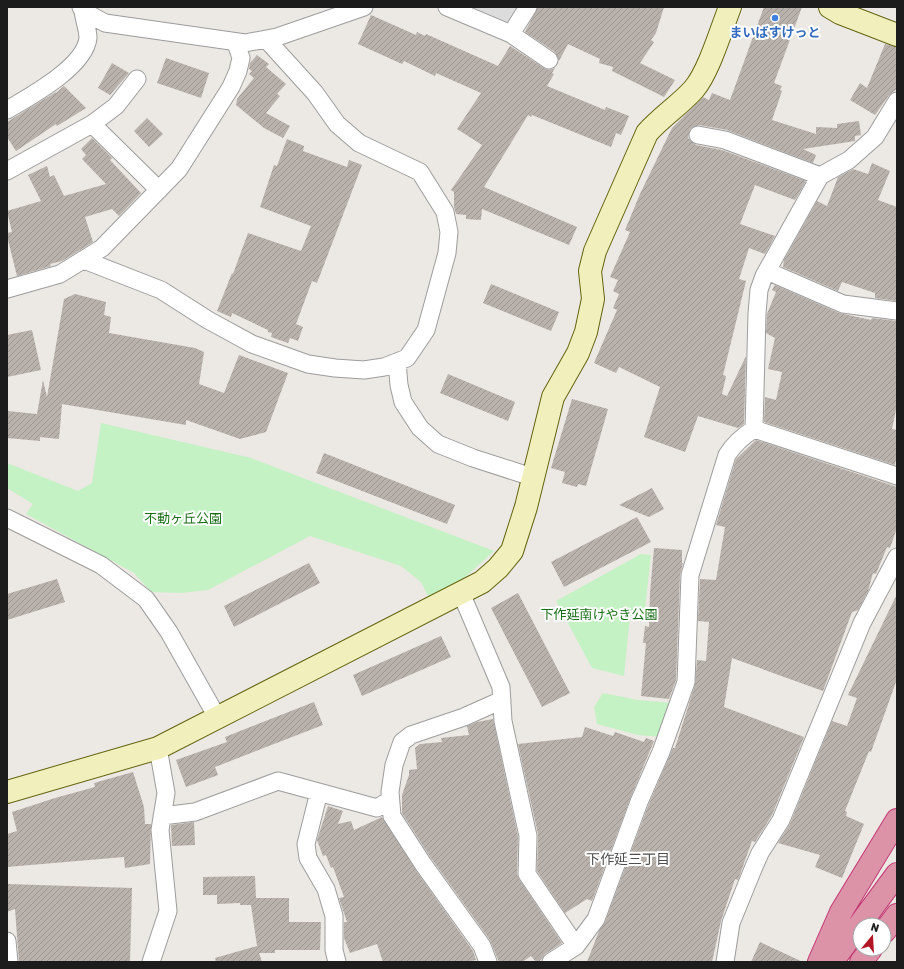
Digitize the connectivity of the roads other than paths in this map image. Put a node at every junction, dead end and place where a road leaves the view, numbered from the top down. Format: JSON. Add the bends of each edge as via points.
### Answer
{"nodes":[{"id":1,"x":364,"y":7,"type":"edge"},
{"id":2,"x":447,"y":7,"type":"edge"},
{"id":3,"x":528,"y":7,"type":"edge"},
{"id":4,"x":730,"y":7,"type":"edge"},
{"id":5,"x":830,"y":7,"type":"edge"},
{"id":6,"x":82,"y":9,"type":"edge"},
{"id":7,"x":511,"y":34,"type":"junction"},
{"id":8,"x":897,"y":35,"type":"edge"},
{"id":9,"x":266,"y":39,"type":"junction"},
{"id":10,"x":236,"y":43,"type":"junction"},
{"id":11,"x":549,"y":60,"type":"dead end"},
{"id":12,"x":137,"y":79,"type":"dead end"},
{"id":13,"x":897,"y":101,"type":"edge"},
{"id":14,"x":7,"y":110,"type":"edge"},
{"id":15,"x":92,"y":124,"type":"junction"},
{"id":16,"x":698,"y":135,"type":"dead end"},
{"id":17,"x":7,"y":171,"type":"edge"},
{"id":18,"x":820,"y":176,"type":"junction"},
{"id":19,"x":159,"y":190,"type":"junction"},
{"id":20,"x":84,"y":260,"type":"junction"},
{"id":21,"x":767,"y":271,"type":"junction"},
{"id":22,"x":7,"y":289,"type":"edge"},
{"id":23,"x":897,"y":311,"type":"edge"},
{"id":24,"x":397,"y":362,"type":"junction"},
{"id":25,"x":754,"y":429,"type":"junction"},
{"id":26,"x":897,"y":476,"type":"edge"},
{"id":27,"x":532,"y":477,"type":"junction"},
{"id":28,"x":7,"y":518,"type":"edge"},
{"id":29,"x":897,"y":557,"type":"edge"},
{"id":30,"x":460,"y":594,"type":"junction"},
{"id":31,"x":502,"y":700,"type":"junction"},
{"id":32,"x":217,"y":717,"type":"junction"},
{"id":33,"x":158,"y":748,"type":"junction"},
{"id":34,"x":7,"y":792,"type":"edge"},
{"id":35,"x":319,"y":792,"type":"junction"},
{"id":36,"x":390,"y":800,"type":"junction"},
{"id":37,"x":162,"y":816,"type":"junction"},
{"id":38,"x":897,"y":820,"type":"edge"},
{"id":39,"x":897,"y":874,"type":"edge"},
{"id":40,"x":7,"y":941,"type":"edge"},
{"id":41,"x":576,"y":946,"type":"junction"},
{"id":42,"x":9,"y":962,"type":"edge"},
{"id":43,"x":151,"y":962,"type":"edge"},
{"id":44,"x":337,"y":962,"type":"edge"},
{"id":45,"x":488,"y":962,"type":"edge"},
{"id":46,"x":551,"y":962,"type":"edge"},
{"id":47,"x":725,"y":962,"type":"edge"},
{"id":48,"x":819,"y":962,"type":"edge"},
{"id":49,"x":832,"y":962,"type":"edge"}],
"edges":[{"from":1,"to":9,"type":"street","via":[[277,38]]},
{"from":2,"to":7,"type":"street"},
{"from":3,"to":7,"type":"street"},
{"from":4,"to":27,"type":"street","via":[[702,76],[694,89],[661,117],[647,133],[595,251],[590,271],[593,299],[586,332],[578,353],[553,397]]},
{"from":5,"to":8,"type":"street"},
{"from":6,"to":10,"type":"street","via":[[105,23]]},
{"from":6,"to":14,"type":"street","via":[[88,38],[82,53],[58,79]]},
{"from":7,"to":11,"type":"street"},
{"from":9,"to":10,"type":"street"},
{"from":9,"to":24,"type":"street","via":[[315,93],[337,124],[360,144],[420,172],[445,212],[449,232],[447,253],[426,330],[407,358]]},
{"from":10,"to":19,"type":"street","via":[[241,58],[231,87],[180,169]]},
{"from":12,"to":15,"type":"street","via":[[116,106]]},
{"from":13,"to":18,"type":"street","via":[[875,137],[849,160]]},
{"from":15,"to":17,"type":"street"},
{"from":15,"to":19,"type":"street"},
{"from":16,"to":18,"type":"street","via":[[725,140]]},
{"from":18,"to":21,"type":"street"},
{"from":19,"to":20,"type":"street","via":[[102,248]]},
{"from":20,"to":22,"type":"street","via":[[60,274]]},
{"from":20,"to":24,"type":"street","via":[[161,290],[252,344],[308,364],[364,370]]},
{"from":21,"to":23,"type":"street","via":[[843,304]]},
{"from":21,"to":25,"type":"street","via":[[759,290],[757,313]]},
{"from":24,"to":27,"type":"street","via":[[403,402],[420,428],[438,444]]},
{"from":25,"to":26,"type":"street"},
{"from":25,"to":41,"type":"street","via":[[741,437],[727,455],[690,575],[686,682],[596,919]]},
{"from":27,"to":30,"type":"street","via":[[526,507],[512,551],[482,582]]},
{"from":28,"to":32,"type":"street","via":[[101,565],[146,599],[169,632]]},
{"from":29,"to":47,"type":"street","via":[[862,623],[781,820],[753,869],[731,923]]},
{"from":30,"to":31,"type":"street","via":[[498,678]]},
{"from":30,"to":32,"type":"street"},
{"from":31,"to":36,"type":"street","via":[[411,735],[402,742],[394,765]]},
{"from":31,"to":41,"type":"street","via":[[503,721],[528,836],[527,874]]},
{"from":32,"to":33,"type":"street"},
{"from":33,"to":34,"type":"street"},
{"from":33,"to":37,"type":"street","via":[[166,793]]},
{"from":35,"to":36,"type":"street","via":[[377,808]]},
{"from":35,"to":37,"type":"street","via":[[278,781],[195,812]]},
{"from":35,"to":44,"type":"street","via":[[306,844],[308,858],[326,889],[334,916],[334,950]]},
{"from":36,"to":45,"type":"street","via":[[392,816],[482,946]]},
{"from":37,"to":43,"type":"street","via":[[160,830],[168,911]]},
{"from":38,"to":48,"type":"highway","via":[[841,912]]},
{"from":39,"to":49,"type":"highway"},
{"from":40,"to":42,"type":"street"},
{"from":41,"to":46,"type":"street"}]}
